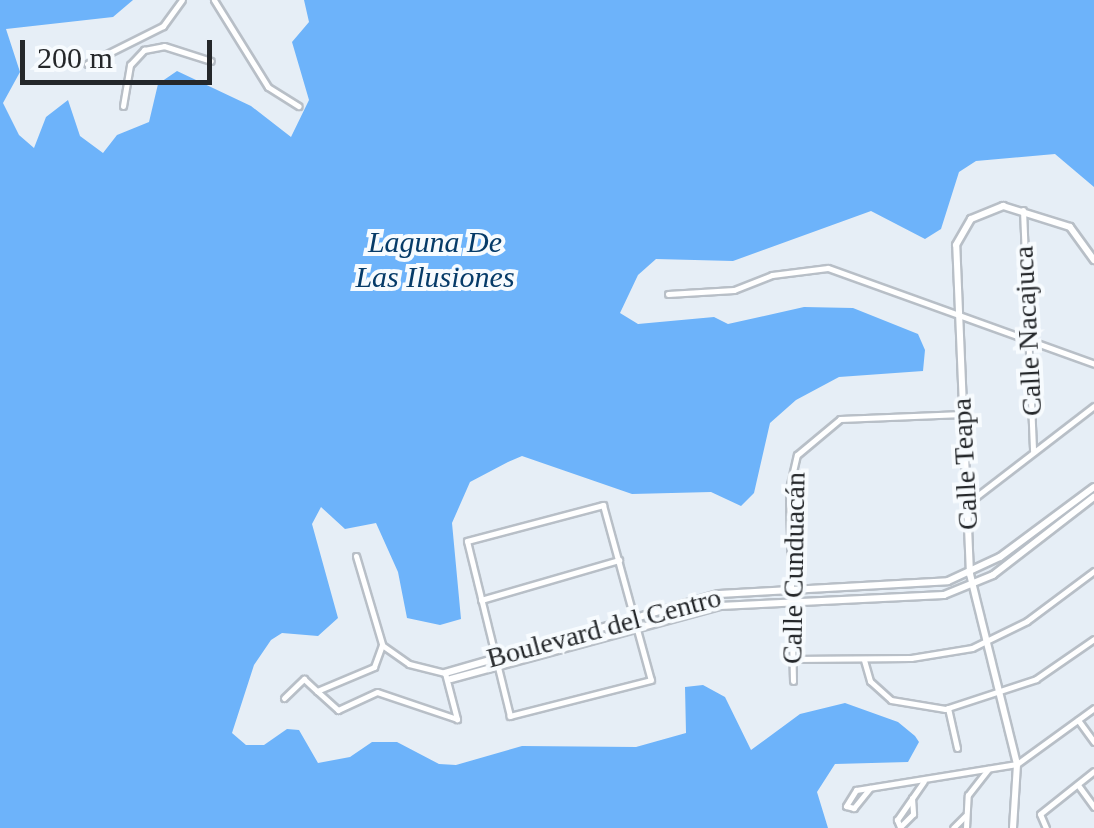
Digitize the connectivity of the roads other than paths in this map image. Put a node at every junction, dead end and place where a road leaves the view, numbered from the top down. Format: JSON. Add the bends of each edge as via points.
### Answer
{"nodes":[{"id":1,"x":182,"y":0,"type":"edge"},
{"id":2,"x":214,"y":0,"type":"edge"},
{"id":3,"x":142,"y":37,"type":"junction"},
{"id":4,"x":147,"y":48,"type":"junction"},
{"id":5,"x":211,"y":61,"type":"dead end"},
{"id":6,"x":87,"y":64,"type":"dead end"},
{"id":7,"x":123,"y":106,"type":"dead end"},
{"id":8,"x":299,"y":106,"type":"dead end"},
{"id":9,"x":1023,"y":210,"type":"junction"},
{"id":10,"x":1092,"y":250,"type":"edge"},
{"id":11,"x":1094,"y":260,"type":"edge"},
{"id":12,"x":668,"y":294,"type":"dead end"},
{"id":13,"x":959,"y":312,"type":"junction"},
{"id":14,"x":1028,"y":339,"type":"junction"},
{"id":15,"x":1094,"y":364,"type":"edge"},
{"id":16,"x":1094,"y":406,"type":"edge"},
{"id":17,"x":962,"y":414,"type":"junction"},
{"id":18,"x":1033,"y":451,"type":"junction"},
{"id":19,"x":1094,"y":487,"type":"edge"},
{"id":20,"x":1094,"y":497,"type":"edge"},
{"id":21,"x":968,"y":503,"type":"junction"},
{"id":22,"x":356,"y":556,"type":"dead end"},
{"id":23,"x":619,"y":560,"type":"junction"},
{"id":24,"x":1094,"y":571,"type":"edge"},
{"id":25,"x":970,"y":574,"type":"junction"},
{"id":26,"x":972,"y":585,"type":"junction"},
{"id":27,"x":790,"y":594,"type":"junction"},
{"id":28,"x":481,"y":600,"type":"junction"},
{"id":29,"x":792,"y":603,"type":"junction"},
{"id":30,"x":636,"y":616,"type":"junction"},
{"id":31,"x":639,"y":627,"type":"junction"},
{"id":32,"x":1094,"y":639,"type":"edge"},
{"id":33,"x":988,"y":643,"type":"junction"},
{"id":34,"x":382,"y":645,"type":"junction"},
{"id":35,"x":793,"y":659,"type":"junction"},
{"id":36,"x":864,"y":660,"type":"junction"},
{"id":37,"x":496,"y":662,"type":"junction"},
{"id":38,"x":448,"y":676,"type":"junction"},
{"id":39,"x":793,"y":681,"type":"dead end"},
{"id":40,"x":317,"y":691,"type":"junction"},
{"id":41,"x":1002,"y":692,"type":"junction"},
{"id":42,"x":284,"y":698,"type":"dead end"},
{"id":43,"x":948,"y":708,"type":"junction"},
{"id":44,"x":1094,"y":708,"type":"edge"},
{"id":45,"x":1078,"y":720,"type":"junction"},
{"id":46,"x":1094,"y":742,"type":"edge"},
{"id":47,"x":958,"y":748,"type":"dead end"},
{"id":48,"x":1017,"y":764,"type":"junction"},
{"id":49,"x":989,"y":768,"type":"junction"},
{"id":50,"x":1094,"y":771,"type":"edge"},
{"id":51,"x":925,"y":778,"type":"junction"},
{"id":52,"x":1077,"y":784,"type":"junction"},
{"id":53,"x":870,"y":788,"type":"junction"},
{"id":54,"x":1094,"y":807,"type":"edge"},
{"id":55,"x":964,"y":816,"type":"junction"},
{"id":56,"x":899,"y":828,"type":"edge"},
{"id":57,"x":953,"y":828,"type":"edge"},
{"id":58,"x":966,"y":828,"type":"edge"},
{"id":59,"x":1013,"y":828,"type":"edge"},
{"id":60,"x":1046,"y":828,"type":"edge"}],
"edges":[{"from":1,"to":3,"type":"street","via":[[163,26]]},
{"from":2,"to":8,"type":"street","via":[[268,87]]},
{"from":3,"to":4,"type":"street"},
{"from":3,"to":6,"type":"street"},
{"from":4,"to":5,"type":"street","via":[[172,47]]},
{"from":4,"to":7,"type":"street","via":[[130,65]]},
{"from":9,"to":10,"type":"street","via":[[1070,228]]},
{"from":9,"to":13,"type":"street","name":"Calle Teapa","via":[[992,206],[965,225],[956,249]]},
{"from":9,"to":14,"type":"street","name":"Calle Nacajuca"},
{"from":10,"to":11,"type":"street"},
{"from":12,"to":13,"type":"street","via":[[734,290],[772,275],[824,267]]},
{"from":13,"to":14,"type":"street"},
{"from":13,"to":17,"type":"street","name":"Calle Teapa"},
{"from":14,"to":15,"type":"street"},
{"from":14,"to":18,"type":"street","name":"Calle Nacajuca"},
{"from":16,"to":18,"type":"street"},
{"from":17,"to":21,"type":"street","name":"Calle Teapa"},
{"from":17,"to":27,"type":"street","name":"Calle Cunduacán","via":[[845,418],[810,439],[790,473]]},
{"from":18,"to":21,"type":"street"},
{"from":19,"to":25,"type":"street","name":"Boulevard del Centro"},
{"from":20,"to":26,"type":"street","name":"Boulevard del Centro"},
{"from":21,"to":25,"type":"street","name":"Calle Teapa"},
{"from":22,"to":34,"type":"street"},
{"from":23,"to":28,"type":"street"},
{"from":23,"to":28,"type":"street","via":[[606,508],[597,505],[467,541]]},
{"from":23,"to":30,"type":"street"},
{"from":24,"to":33,"type":"street"},
{"from":25,"to":26,"type":"street","name":"Calle Teapa"},
{"from":25,"to":27,"type":"street","name":"Boulevard del Centro","via":[[915,588]]},
{"from":26,"to":29,"type":"street","name":"Boulevard del Centro","via":[[910,600]]},
{"from":26,"to":33,"type":"street","name":"Calle Teapa"},
{"from":27,"to":29,"type":"street","name":"Calle Cunduacán"},
{"from":27,"to":30,"type":"street","name":"Boulevard del Centro","via":[[722,594]]},
{"from":28,"to":37,"type":"street"},
{"from":29,"to":31,"type":"street","name":"Boulevard del Centro","via":[[720,606]]},
{"from":29,"to":35,"type":"street","name":"Calle Cunduacán"},
{"from":30,"to":31,"type":"street"},
{"from":30,"to":37,"type":"street","name":"Boulevard del Centro"},
{"from":31,"to":37,"type":"street","name":"Boulevard del Centro"},
{"from":31,"to":37,"type":"street","via":[[652,677],[646,685],[510,716]]},
{"from":32,"to":41,"type":"street","via":[[1044,676]]},
{"from":33,"to":36,"type":"street","via":[[941,655]]},
{"from":33,"to":41,"type":"street","name":"Calle Teapa"},
{"from":34,"to":38,"type":"street","via":[[409,664]]},
{"from":34,"to":40,"type":"street","via":[[374,667]]},
{"from":35,"to":36,"type":"street"},
{"from":35,"to":39,"type":"street","name":"Calle Cunduacán"},
{"from":36,"to":43,"type":"street","via":[[870,681],[891,700]]},
{"from":37,"to":38,"type":"street","name":"Boulevard del Centro"},
{"from":38,"to":40,"type":"street","via":[[459,716],[450,722],[380,692],[338,710]]},
{"from":40,"to":42,"type":"street","via":[[302,680]]},
{"from":41,"to":43,"type":"street"},
{"from":41,"to":48,"type":"street","name":"Calle Teapa"},
{"from":43,"to":47,"type":"street"},
{"from":44,"to":45,"type":"street"},
{"from":45,"to":46,"type":"street"},
{"from":45,"to":48,"type":"street"},
{"from":48,"to":49,"type":"street"},
{"from":48,"to":59,"type":"street","name":"Calle Teapa"},
{"from":49,"to":51,"type":"street"},
{"from":49,"to":55,"type":"street","via":[[970,789]]},
{"from":50,"to":52,"type":"street"},
{"from":51,"to":53,"type":"street"},
{"from":51,"to":56,"type":"street","via":[[897,820]]},
{"from":52,"to":54,"type":"street"},
{"from":52,"to":60,"type":"street","via":[[1040,814]]},
{"from":53,"to":53,"type":"street","via":[[853,791],[846,806],[854,808]]},
{"from":55,"to":57,"type":"street"},
{"from":55,"to":58,"type":"street"}]}
